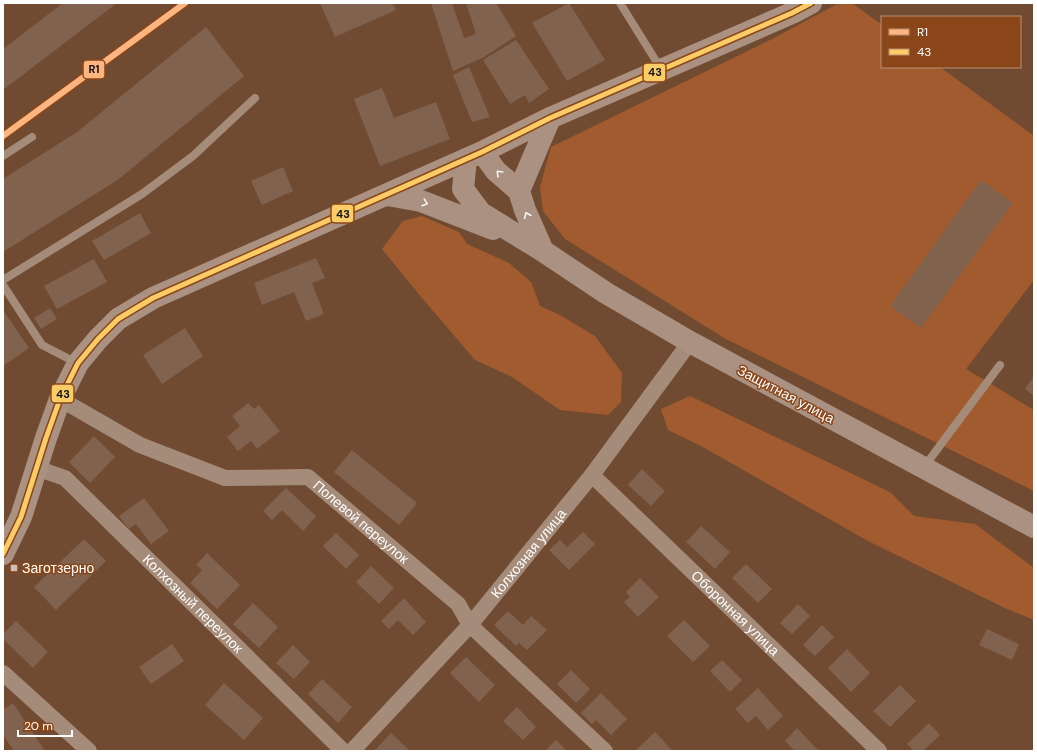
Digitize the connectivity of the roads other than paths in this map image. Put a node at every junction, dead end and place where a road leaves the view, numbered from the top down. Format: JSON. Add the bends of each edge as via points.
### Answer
{"nodes":[{"id":1,"x":620,"y":3,"type":"edge"},
{"id":2,"x":811,"y":3,"type":"edge"},
{"id":3,"x":662,"y":70,"type":"junction"},
{"id":4,"x":255,"y":98,"type":"dead end"},
{"id":5,"x":550,"y":118,"type":"junction"},
{"id":6,"x":32,"y":136,"type":"dead end"},
{"id":7,"x":3,"y":156,"type":"edge"},
{"id":8,"x":474,"y":156,"type":"junction"},
{"id":9,"x":518,"y":191,"type":"junction"},
{"id":10,"x":387,"y":195,"type":"junction"},
{"id":11,"x":543,"y":251,"type":"junction"},
{"id":12,"x":3,"y":280,"type":"edge"},
{"id":13,"x":3,"y":285,"type":"edge"},
{"id":14,"x":690,"y":342,"type":"junction"},
{"id":15,"x":78,"y":363,"type":"junction"},
{"id":16,"x":1000,"y":365,"type":"dead end"},
{"id":17,"x":60,"y":399,"type":"junction"},
{"id":18,"x":36,"y":468,"type":"junction"},
{"id":19,"x":924,"y":468,"type":"junction"},
{"id":20,"x":592,"y":475,"type":"junction"},
{"id":21,"x":1034,"y":527,"type":"edge"},
{"id":22,"x":3,"y":554,"type":"edge"},
{"id":23,"x":470,"y":625,"type":"junction"},
{"id":24,"x":3,"y":673,"type":"edge"},
{"id":25,"x":89,"y":751,"type":"edge"},
{"id":26,"x":342,"y":751,"type":"edge"},
{"id":27,"x":352,"y":751,"type":"edge"},
{"id":28,"x":605,"y":751,"type":"edge"},
{"id":29,"x":879,"y":751,"type":"edge"}],
"edges":[{"from":1,"to":3,"type":"lane"},
{"from":2,"to":3,"type":"street"},
{"from":3,"to":5,"type":"street"},
{"from":4,"to":12,"type":"lane","via":[[193,156],[142,194]]},
{"from":5,"to":8,"type":"street"},
{"from":5,"to":9,"type":"street"},
{"from":6,"to":7,"type":"lane"},
{"from":9,"to":8,"type":"street","one_way":true},
{"from":8,"to":10,"type":"street"},
{"from":8,"to":11,"type":"street","via":[[463,189],[481,213]]},
{"from":11,"to":9,"type":"street","one_way":true},
{"from":10,"to":11,"type":"street","one_way":true,"via":[[421,201],[488,226]]},
{"from":10,"to":15,"type":"street","via":[[153,298],[118,319]]},
{"from":11,"to":14,"type":"street","name":"Защитная улица","via":[[606,293]]},
{"from":13,"to":15,"type":"lane","via":[[42,345]]},
{"from":14,"to":19,"type":"street","name":"Защитная улица"},
{"from":14,"to":20,"type":"street","name":"Колхозная улица"},
{"from":15,"to":17,"type":"street"},
{"from":16,"to":19,"type":"lane"},
{"from":17,"to":18,"type":"street"},
{"from":17,"to":23,"type":"street","name":"Полевой переулок","via":[[140,445],[225,478],[308,476],[458,604]]},
{"from":18,"to":22,"type":"street","via":[[21,517]]},
{"from":18,"to":26,"type":"street","name":"Колхозный переулок","via":[[65,478]]},
{"from":19,"to":21,"type":"street","name":"Защитная улица"},
{"from":20,"to":23,"type":"street","name":"Колхозная улица"},
{"from":20,"to":29,"type":"street","name":"Оборонная улица"},
{"from":23,"to":27,"type":"street","name":"Колхозная улица"},
{"from":23,"to":28,"type":"street","name":"Полевой переулок"},
{"from":24,"to":25,"type":"street"}]}
